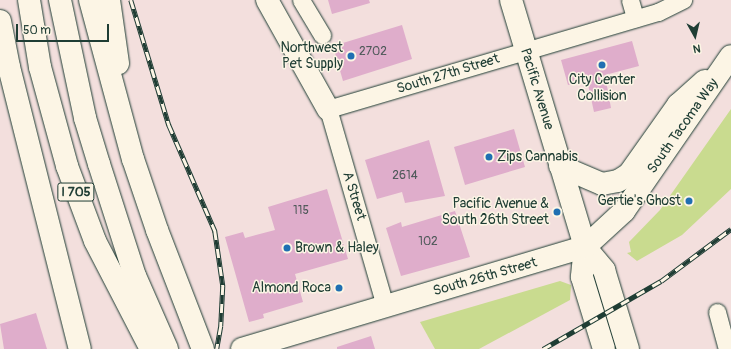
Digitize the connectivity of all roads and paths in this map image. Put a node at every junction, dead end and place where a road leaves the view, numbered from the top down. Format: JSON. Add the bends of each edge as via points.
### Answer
{"nodes":[{"id":1,"x":29,"y":0,"type":"edge"},
{"id":2,"x":60,"y":0,"type":"edge"},
{"id":3,"x":90,"y":0,"type":"edge"},
{"id":4,"x":109,"y":0,"type":"edge"},
{"id":5,"x":267,"y":0,"type":"edge"},
{"id":6,"x":300,"y":0,"type":"edge"},
{"id":7,"x":511,"y":0,"type":"edge"},
{"id":8,"x":630,"y":0,"type":"edge"},
{"id":9,"x":683,"y":0,"type":"edge"},
{"id":10,"x":635,"y":18,"type":"junction"},
{"id":11,"x":0,"y":20,"type":"edge"},
{"id":12,"x":322,"y":35,"type":"dead end"},
{"id":13,"x":526,"y":51,"type":"junction"},
{"id":14,"x":729,"y":59,"type":"edge"},
{"id":15,"x":0,"y":83,"type":"edge"},
{"id":16,"x":328,"y":109,"type":"junction"},
{"id":17,"x":133,"y":159,"type":"junction"},
{"id":18,"x":560,"y":166,"type":"junction"},
{"id":19,"x":42,"y":197,"type":"junction"},
{"id":20,"x":585,"y":247,"type":"junction"},
{"id":21,"x":385,"y":306,"type":"junction"},
{"id":22,"x":717,"y":312,"type":"dead end"},
{"id":23,"x":250,"y":346,"type":"edge"},
{"id":24,"x":80,"y":349,"type":"edge"},
{"id":25,"x":151,"y":349,"type":"edge"},
{"id":26,"x":167,"y":349,"type":"edge"},
{"id":27,"x":203,"y":349,"type":"edge"},
{"id":28,"x":604,"y":349,"type":"edge"},
{"id":29,"x":628,"y":349,"type":"edge"},
{"id":30,"x":728,"y":349,"type":"edge"}],
"edges":[{"from":1,"to":25,"type":"main road","number":"I 705","via":[[40,67],[67,166],[95,241]]},
{"from":2,"to":26,"type":"main road","via":[[80,96],[98,164],[135,276]]},
{"from":3,"to":17,"type":"main road"},
{"from":4,"to":17,"type":"main road"},
{"from":5,"to":16,"type":"main road"},
{"from":6,"to":12,"type":"street"},
{"from":7,"to":13,"type":"main road","name":"Pacific Avenue"},
{"from":8,"to":10,"type":"street"},
{"from":9,"to":10,"type":"street","name":"South 27th Street","via":[[658,12]]},
{"from":10,"to":13,"type":"street","name":"South 27th Street"},
{"from":11,"to":19,"type":"main road"},
{"from":13,"to":16,"type":"street","name":"South 27th Street"},
{"from":13,"to":18,"type":"main road","name":"Pacific Avenue"},
{"from":14,"to":18,"type":"main road","via":[[678,104],[630,174],[618,182],[602,184]]},
{"from":14,"to":20,"type":"main road","name":"South Tacoma Way","via":[[624,211]]},
{"from":15,"to":19,"type":"main road"},
{"from":16,"to":21,"type":"street","name":"A Street"},
{"from":17,"to":27,"type":"main road","via":[[167,259]]},
{"from":18,"to":20,"type":"main road","name":"Pacific Avenue"},
{"from":19,"to":24,"type":"main road"},
{"from":20,"to":21,"type":"main road","name":"South 26th Street"},
{"from":20,"to":28,"type":"main road","name":"Pacific Avenue","via":[[582,277]]},
{"from":20,"to":29,"type":"main road","name":"Pacific Avenue","via":[[604,270]]},
{"from":21,"to":23,"type":"main road","name":"South 26th Street"},
{"from":22,"to":30,"type":"street"}]}
